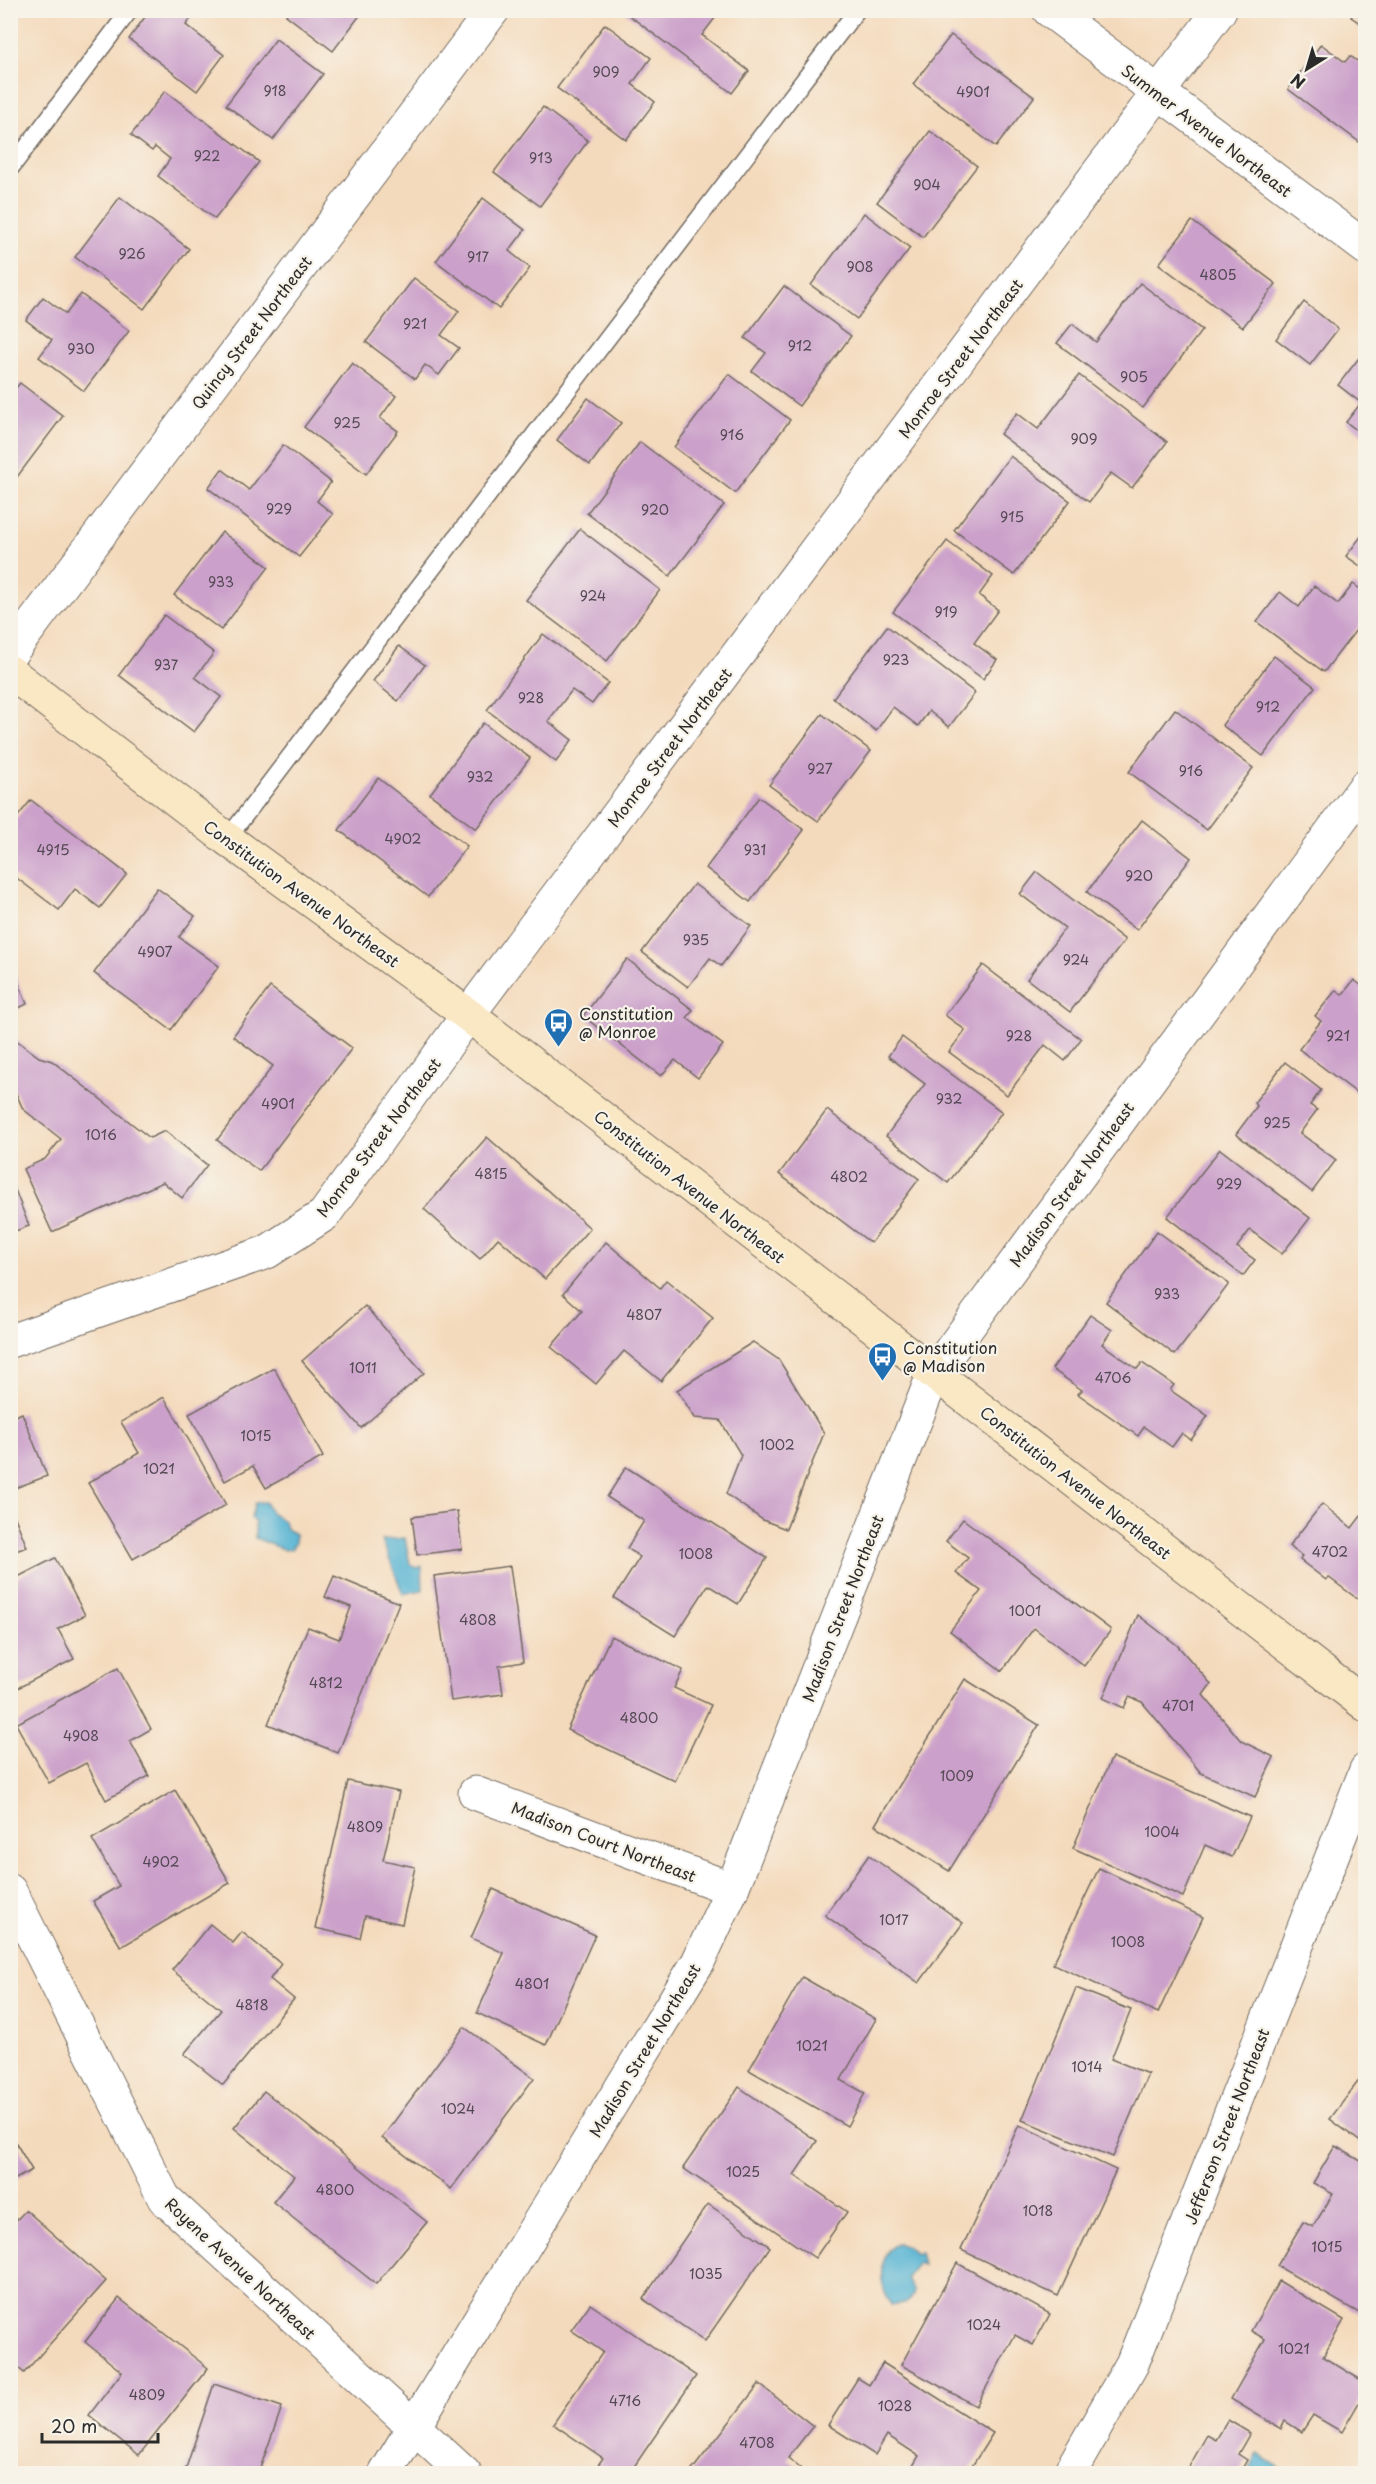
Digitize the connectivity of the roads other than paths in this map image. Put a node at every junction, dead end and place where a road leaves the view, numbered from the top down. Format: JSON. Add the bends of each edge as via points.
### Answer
{"nodes":[{"id":1,"x":130,"y":10,"type":"edge"},
{"id":2,"x":493,"y":10,"type":"edge"},
{"id":3,"x":857,"y":10,"type":"edge"},
{"id":4,"x":1049,"y":10,"type":"edge"},
{"id":5,"x":1220,"y":10,"type":"edge"},
{"id":6,"x":1158,"y":93,"type":"junction"},
{"id":7,"x":10,"y":169,"type":"edge"},
{"id":8,"x":1365,"y":248,"type":"edge"},
{"id":9,"x":10,"y":654,"type":"edge"},
{"id":10,"x":10,"y":672,"type":"edge"},
{"id":11,"x":1365,"y":784,"type":"edge"},
{"id":12,"x":227,"y":838,"type":"junction"},
{"id":13,"x":468,"y":1015,"type":"junction"},
{"id":14,"x":10,"y":1341,"type":"edge"},
{"id":15,"x":934,"y":1372,"type":"junction"},
{"id":16,"x":1365,"y":1705,"type":"edge"},
{"id":17,"x":1365,"y":1770,"type":"edge"},
{"id":18,"x":476,"y":1793,"type":"dead end"},
{"id":19,"x":732,"y":1889,"type":"junction"},
{"id":20,"x":10,"y":1891,"type":"edge"},
{"id":21,"x":415,"y":2428,"type":"junction"},
{"id":22,"x":385,"y":2474,"type":"edge"},
{"id":23,"x":465,"y":2474,"type":"edge"},
{"id":24,"x":1069,"y":2474,"type":"edge"}],
"edges":[{"from":1,"to":7,"type":"lane"},
{"from":2,"to":9,"type":"street","name":"Quincy Street Northeast"},
{"from":3,"to":12,"type":"lane"},
{"from":4,"to":6,"type":"street","name":"Summer Avenue Northeast"},
{"from":5,"to":6,"type":"street","name":"Monroe Street Northeast"},
{"from":6,"to":8,"type":"street","name":"Summer Avenue Northeast"},
{"from":6,"to":13,"type":"street","name":"Monroe Street Northeast"},
{"from":10,"to":12,"type":"street","name":"Constitution Avenue Northeast"},
{"from":11,"to":15,"type":"street","name":"Madison Street Northeast"},
{"from":12,"to":13,"type":"street","name":"Constitution Avenue Northeast"},
{"from":13,"to":14,"type":"street","name":"Monroe Street Northeast","via":[[324,1215],[267,1252]]},
{"from":13,"to":15,"type":"street","name":"Constitution Avenue Northeast"},
{"from":15,"to":16,"type":"street","name":"Constitution Avenue Northeast"},
{"from":15,"to":19,"type":"street","name":"Madison Street Northeast"},
{"from":17,"to":24,"type":"street","name":"Jefferson Street Northeast","via":[[1132,2364]]},
{"from":18,"to":19,"type":"street","name":"Madison Court Northeast"},
{"from":19,"to":21,"type":"street","name":"Madison Street Northeast","via":[[698,1962]]},
{"from":20,"to":21,"type":"street","name":"Royene Avenue Northeast","via":[[164,2198]]},
{"from":21,"to":22,"type":"street","name":"Madison Street Northeast"},
{"from":21,"to":23,"type":"street","name":"Royene Avenue Northeast"}]}
